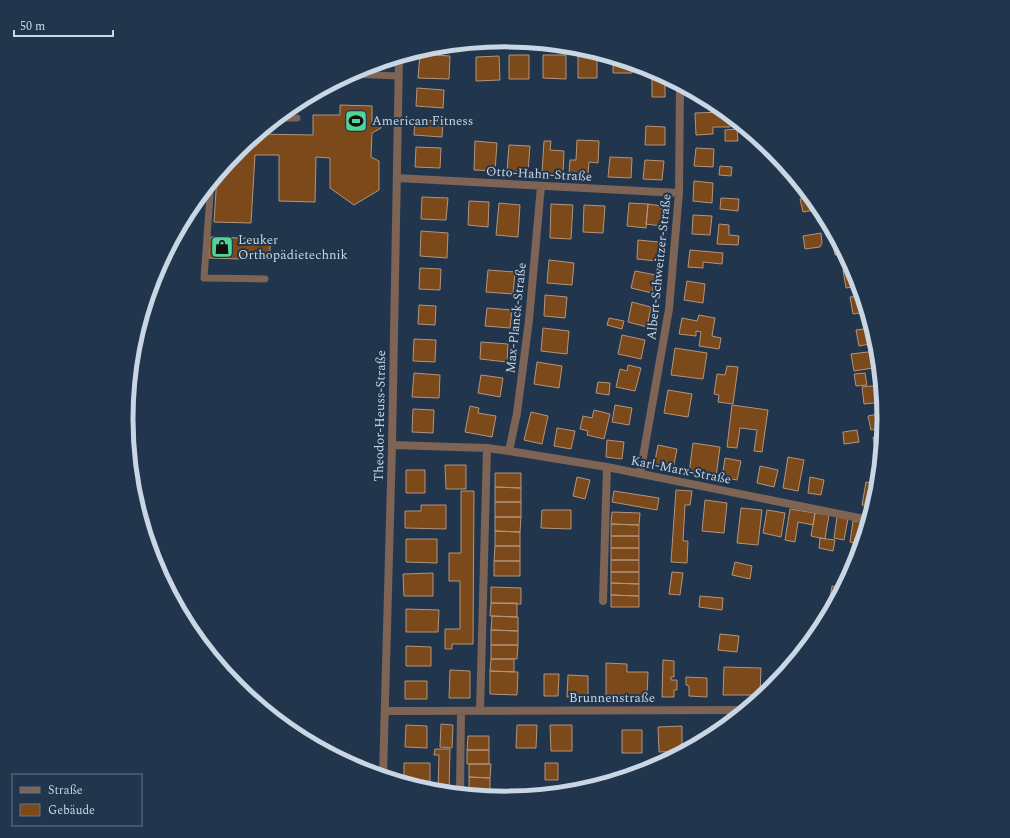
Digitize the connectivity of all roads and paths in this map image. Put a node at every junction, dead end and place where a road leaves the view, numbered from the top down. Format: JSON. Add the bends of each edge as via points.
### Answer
{"nodes":[{"id":1,"x":400,"y":63,"type":"edge"},
{"id":2,"x":364,"y":75,"type":"edge"},
{"id":3,"x":400,"y":76,"type":"junction"},
{"id":4,"x":680,"y":91,"type":"edge"},
{"id":5,"x":287,"y":118,"type":"edge"},
{"id":6,"x":297,"y":118,"type":"dead end"},
{"id":7,"x":397,"y":178,"type":"junction"},
{"id":8,"x":541,"y":186,"type":"junction"},
{"id":9,"x":210,"y":193,"type":"edge"},
{"id":10,"x":679,"y":193,"type":"junction"},
{"id":11,"x":265,"y":279,"type":"dead end"},
{"id":12,"x":392,"y":445,"type":"junction"},
{"id":13,"x":487,"y":448,"type":"junction"},
{"id":14,"x":509,"y":451,"type":"junction"},
{"id":15,"x":608,"y":467,"type":"junction"},
{"id":16,"x":640,"y":474,"type":"junction"},
{"id":17,"x":863,"y":519,"type":"edge"},
{"id":18,"x":603,"y":601,"type":"dead end"},
{"id":19,"x":480,"y":710,"type":"junction"},
{"id":20,"x":736,"y":710,"type":"edge"},
{"id":21,"x":385,"y":711,"type":"junction"},
{"id":22,"x":461,"y":711,"type":"junction"},
{"id":23,"x":383,"y":770,"type":"edge"},
{"id":24,"x":460,"y":788,"type":"edge"}],
"edges":[{"from":1,"to":3,"type":"street","name":"Theodor-Heuss-Straße"},
{"from":2,"to":3,"type":"lane"},
{"from":3,"to":7,"type":"street","name":"Theodor-Heuss-Straße"},
{"from":4,"to":10,"type":"street","name":"Albert-Schweitzer-Straße"},
{"from":5,"to":6,"type":"lane"},
{"from":7,"to":8,"type":"street","name":"Otto-Hahn-Straße"},
{"from":7,"to":12,"type":"street","name":"Theodor-Heuss-Straße"},
{"from":8,"to":10,"type":"street","name":"Otto-Hahn-Straße"},
{"from":8,"to":14,"type":"street","name":"Max-Planck-Straße","via":[[529,320],[517,413]]},
{"from":9,"to":11,"type":"lane","via":[[204,278]]},
{"from":10,"to":16,"type":"street","name":"Albert-Schweitzer-Straße","via":[[669,309]]},
{"from":12,"to":13,"type":"street","name":"Karl-Marx-Straße"},
{"from":12,"to":21,"type":"street","name":"Theodor-Heuss-Straße"},
{"from":13,"to":14,"type":"street","name":"Karl-Marx-Straße"},
{"from":13,"to":19,"type":"street"},
{"from":14,"to":15,"type":"street","name":"Karl-Marx-Straße"},
{"from":15,"to":16,"type":"street","name":"Karl-Marx-Straße"},
{"from":15,"to":18,"type":"street"},
{"from":16,"to":17,"type":"street","name":"Karl-Marx-Straße"},
{"from":19,"to":20,"type":"street","name":"Brunnenstraße"},
{"from":19,"to":22,"type":"street","name":"Brunnenstraße"},
{"from":21,"to":22,"type":"street","name":"Brunnenstraße"},
{"from":21,"to":23,"type":"street","name":"Theodor-Heuss-Straße"},
{"from":22,"to":24,"type":"street"}]}
